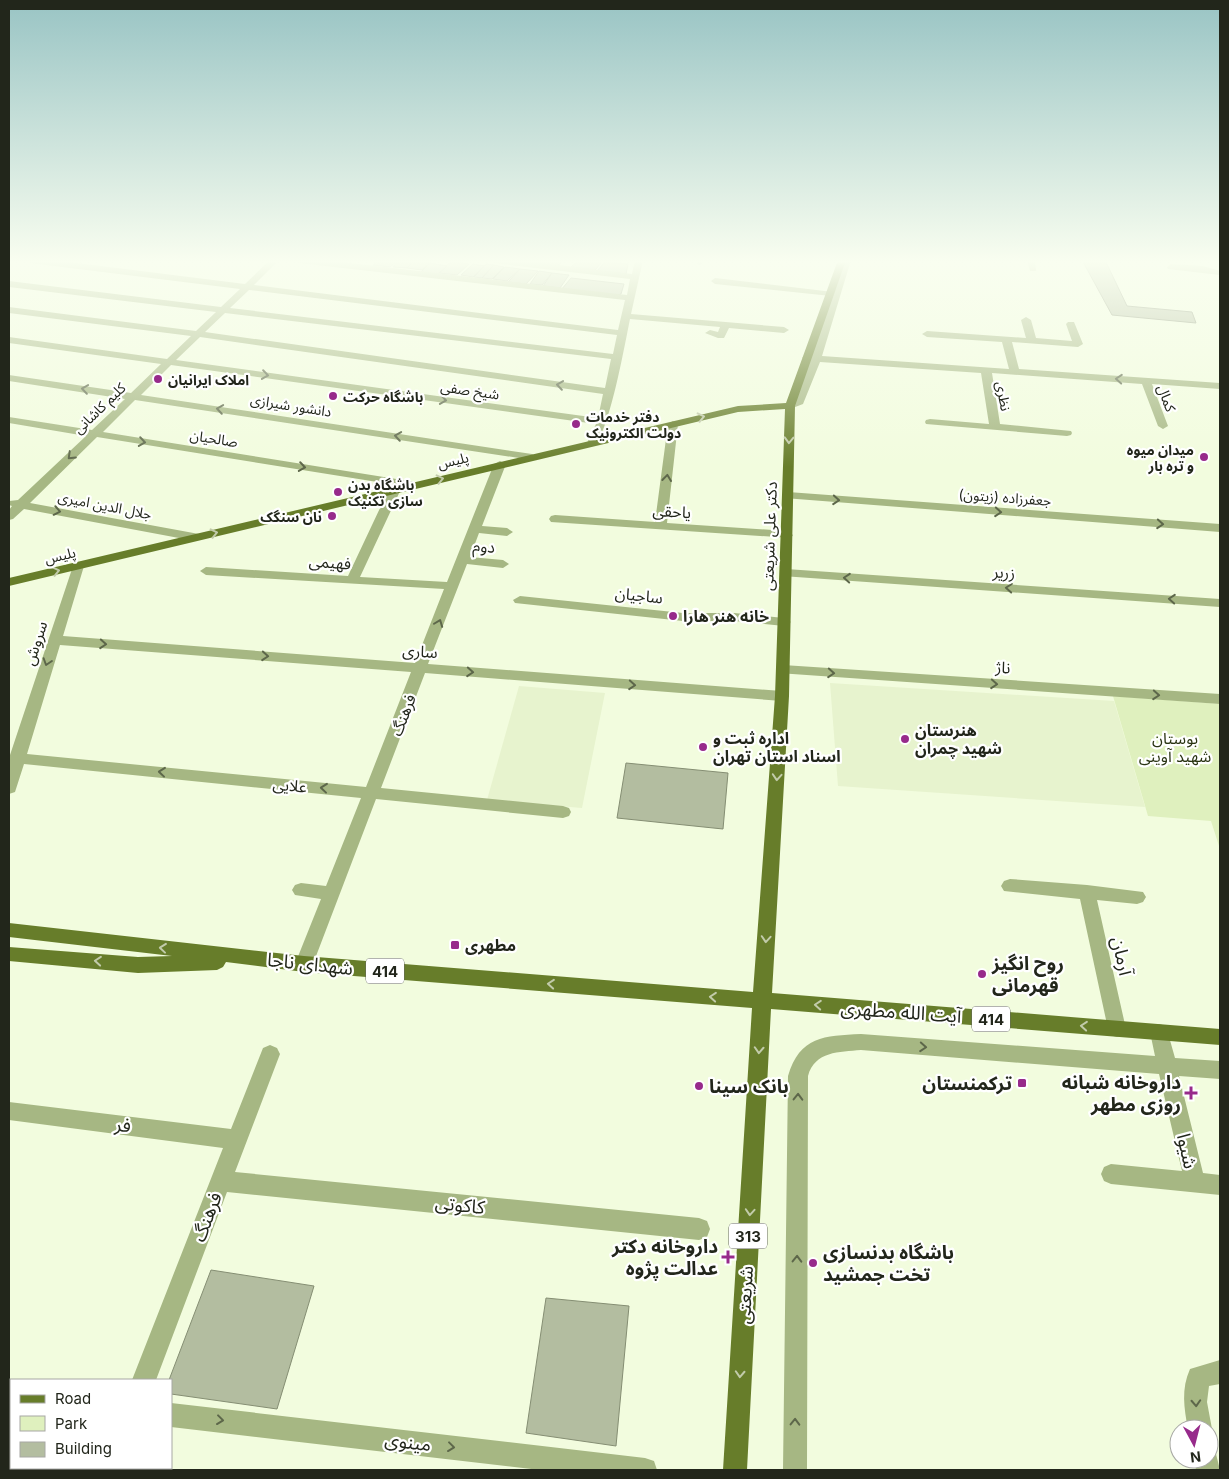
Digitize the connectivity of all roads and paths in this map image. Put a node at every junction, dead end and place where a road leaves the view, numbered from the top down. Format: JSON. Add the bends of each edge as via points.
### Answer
{"nodes":[{"id":1,"x":159,"y":329,"type":"edge"},
{"id":2,"x":203,"y":329,"type":"edge"},
{"id":3,"x":382,"y":329,"type":"edge"},
{"id":4,"x":583,"y":329,"type":"edge"},
{"id":5,"x":623,"y":329,"type":"edge"},
{"id":6,"x":724,"y":329,"type":"edge"},
{"id":7,"x":773,"y":329,"type":"edge"},
{"id":8,"x":820,"y":329,"type":"edge"},
{"id":9,"x":823,"y":329,"type":"edge"},
{"id":10,"x":1029,"y":329,"type":"edge"},
{"id":11,"x":1073,"y":329,"type":"edge"},
{"id":12,"x":784,"y":330,"type":"dead end"},
{"id":13,"x":198,"y":334,"type":"junction"},
{"id":14,"x":622,"y":334,"type":"junction"},
{"id":15,"x":710,"y":334,"type":"dead end"},
{"id":16,"x":928,"y":334,"type":"dead end"},
{"id":17,"x":1006,"y":339,"type":"junction"},
{"id":18,"x":9,"y":340,"type":"edge"},
{"id":19,"x":1032,"y":341,"type":"junction"},
{"id":20,"x":617,"y":357,"type":"junction"},
{"id":21,"x":812,"y":359,"type":"junction"},
{"id":22,"x":169,"y":362,"type":"junction"},
{"id":23,"x":986,"y":370,"type":"junction"},
{"id":24,"x":1015,"y":372,"type":"junction"},
{"id":25,"x":9,"y":378,"type":"edge"},
{"id":26,"x":1146,"y":381,"type":"junction"},
{"id":27,"x":1220,"y":386,"type":"edge"},
{"id":28,"x":608,"y":392,"type":"junction"},
{"id":29,"x":133,"y":396,"type":"junction"},
{"id":30,"x":790,"y":406,"type":"junction"},
{"id":31,"x":9,"y":420,"type":"edge"},
{"id":32,"x":602,"y":422,"type":"junction"},
{"id":33,"x":930,"y":422,"type":"dead end"},
{"id":34,"x":673,"y":424,"type":"junction"},
{"id":35,"x":995,"y":426,"type":"junction"},
{"id":36,"x":1163,"y":426,"type":"dead end"},
{"id":37,"x":1067,"y":433,"type":"dead end"},
{"id":38,"x":94,"y":434,"type":"junction"},
{"id":39,"x":592,"y":443,"type":"junction"},
{"id":40,"x":532,"y":457,"type":"junction"},
{"id":41,"x":500,"y":464,"type":"junction"},
{"id":42,"x":415,"y":484,"type":"junction"},
{"id":43,"x":395,"y":489,"type":"junction"},
{"id":44,"x":788,"y":496,"type":"junction"},
{"id":45,"x":14,"y":503,"type":"edge"},
{"id":46,"x":9,"y":516,"type":"edge"},
{"id":47,"x":555,"y":519,"type":"dead end"},
{"id":48,"x":661,"y":526,"type":"junction"},
{"id":49,"x":1220,"y":528,"type":"edge"},
{"id":50,"x":475,"y":529,"type":"junction"},
{"id":51,"x":508,"y":532,"type":"dead end"},
{"id":52,"x":787,"y":535,"type":"junction"},
{"id":53,"x":195,"y":537,"type":"junction"},
{"id":54,"x":463,"y":560,"type":"junction"},
{"id":55,"x":503,"y":564,"type":"dead end"},
{"id":56,"x":78,"y":566,"type":"junction"},
{"id":57,"x":206,"y":571,"type":"dead end"},
{"id":58,"x":786,"y":573,"type":"junction"},
{"id":59,"x":352,"y":580,"type":"junction"},
{"id":60,"x":9,"y":582,"type":"edge"},
{"id":61,"x":453,"y":586,"type":"junction"},
{"id":62,"x":520,"y":600,"type":"dead end"},
{"id":63,"x":1220,"y":603,"type":"edge"},
{"id":64,"x":784,"y":622,"type":"junction"},
{"id":65,"x":54,"y":640,"type":"junction"},
{"id":66,"x":421,"y":668,"type":"junction"},
{"id":67,"x":783,"y":670,"type":"junction"},
{"id":68,"x":782,"y":696,"type":"junction"},
{"id":69,"x":1220,"y":700,"type":"edge"},
{"id":70,"x":17,"y":758,"type":"junction"},
{"id":71,"x":9,"y":788,"type":"edge"},
{"id":72,"x":372,"y":793,"type":"junction"},
{"id":73,"x":563,"y":812,"type":"dead end"},
{"id":74,"x":1010,"y":886,"type":"dead end"},
{"id":75,"x":301,"y":890,"type":"dead end"},
{"id":76,"x":1087,"y":892,"type":"junction"},
{"id":77,"x":333,"y":894,"type":"junction"},
{"id":78,"x":1137,"y":896,"type":"dead end"},
{"id":79,"x":9,"y":930,"type":"edge"},
{"id":80,"x":9,"y":954,"type":"edge"},
{"id":81,"x":269,"y":960,"type":"junction"},
{"id":82,"x":304,"y":964,"type":"junction"},
{"id":83,"x":762,"y":1001,"type":"junction"},
{"id":84,"x":1116,"y":1029,"type":"junction"},
{"id":85,"x":1159,"y":1032,"type":"junction"},
{"id":86,"x":1220,"y":1037,"type":"edge"},
{"id":87,"x":270,"y":1054,"type":"dead end"},
{"id":88,"x":1168,"y":1066,"type":"junction"},
{"id":89,"x":1220,"y":1070,"type":"edge"},
{"id":90,"x":9,"y":1111,"type":"edge"},
{"id":91,"x":237,"y":1140,"type":"junction"},
{"id":92,"x":1111,"y":1174,"type":"dead end"},
{"id":93,"x":221,"y":1181,"type":"junction"},
{"id":94,"x":1195,"y":1183,"type":"junction"},
{"id":95,"x":1220,"y":1186,"type":"edge"},
{"id":96,"x":699,"y":1229,"type":"dead end"},
{"id":97,"x":1220,"y":1372,"type":"edge"},
{"id":98,"x":144,"y":1379,"type":"edge"},
{"id":99,"x":172,"y":1415,"type":"edge"},
{"id":100,"x":1198,"y":1419,"type":"edge"},
{"id":101,"x":645,"y":1470,"type":"edge"},
{"id":102,"x":735,"y":1470,"type":"edge"},
{"id":103,"x":795,"y":1470,"type":"edge"}],
"edges":[{"from":1,"to":13,"type":"street"},
{"from":2,"to":13,"type":"street","name":"کلیم کاشانی"},
{"from":3,"to":20,"type":"street"},
{"from":4,"to":14,"type":"street"},
{"from":5,"to":14,"type":"street"},
{"from":6,"to":15,"type":"street","via":[[721,336]]},
{"from":7,"to":12,"type":"street"},
{"from":8,"to":21,"type":"main road","name":"دکتر علی شریعتی","number":"313"},
{"from":9,"to":21,"type":"street"},
{"from":10,"to":19,"type":"street"},
{"from":11,"to":19,"type":"street","via":[[1078,344]]},
{"from":13,"to":22,"type":"street","name":"کلیم کاشانی"},
{"from":28,"to":13,"type":"street","one_way":true},
{"from":14,"to":20,"type":"street"},
{"from":16,"to":17,"type":"street"},
{"from":17,"to":19,"type":"street"},
{"from":17,"to":24,"type":"street"},
{"from":18,"to":22,"type":"street","name":"شیخ صفی"},
{"from":20,"to":28,"type":"street"},
{"from":21,"to":23,"type":"street"},
{"from":21,"to":30,"type":"main road","name":"دکتر علی شریعتی","number":"313"},
{"from":22,"to":29,"type":"street","name":"کلیم کاشانی"},
{"from":22,"to":32,"type":"street","name":"شیخ صفی","one_way":true},
{"from":23,"to":24,"type":"street"},
{"from":23,"to":35,"type":"street","name":"نظری"},
{"from":26,"to":24,"type":"street","one_way":true},
{"from":29,"to":25,"type":"street","name":"دانشور شیرازی","one_way":true},
{"from":26,"to":27,"type":"street"},
{"from":26,"to":36,"type":"street","name":"کمال"},
{"from":28,"to":32,"type":"street"},
{"from":29,"to":38,"type":"street","name":"کلیم کاشانی"},
{"from":40,"to":29,"type":"street","name":"دانشور شیرازی","one_way":true},
{"from":34,"to":30,"type":"main road","name":"پلیس","one_way":true,"via":[[738,409]]},
{"from":30,"to":44,"type":"main road","name":"دکتر علی شریعتی","number":"313","one_way":true},
{"from":31,"to":38,"type":"street","name":"صالحیان"},
{"from":32,"to":39,"type":"street"},
{"from":33,"to":35,"type":"street"},
{"from":34,"to":39,"type":"main road","name":"پلیس"},
{"from":48,"to":34,"type":"street","one_way":true},
{"from":35,"to":37,"type":"street"},
{"from":38,"to":42,"type":"street","name":"صالحیان","one_way":true},
{"from":38,"to":45,"type":"street","name":"کلیم کاشانی","one_way":true},
{"from":39,"to":40,"type":"main road","name":"پلیس"},
{"from":40,"to":41,"type":"main road","name":"پلیس"},
{"from":42,"to":41,"type":"main road","name":"پلیس","one_way":true},
{"from":41,"to":50,"type":"street","name":"فرهنگ"},
{"from":42,"to":43,"type":"main road","name":"پلیس"},
{"from":53,"to":43,"type":"main road","name":"پلیس","one_way":true},
{"from":43,"to":59,"type":"street"},
{"from":44,"to":49,"type":"street","name":"جعفرزاده (زیتون)","one_way":true},
{"from":44,"to":52,"type":"main road","name":"دکتر علی شریعتی","number":"313"},
{"from":45,"to":46,"type":"street","name":"کلیم کاشانی"},
{"from":45,"to":53,"type":"street","name":"جلال الدین امیری","one_way":true},
{"from":47,"to":48,"type":"street","name":"یاحقی"},
{"from":48,"to":52,"type":"street","name":"یاحقی"},
{"from":50,"to":51,"type":"street"},
{"from":50,"to":54,"type":"street","name":"فرهنگ"},
{"from":52,"to":58,"type":"main road","name":"دکتر علی شریعتی","number":"313"},
{"from":53,"to":56,"type":"main road","name":"پلیس"},
{"from":54,"to":55,"type":"street","name":"دوم"},
{"from":54,"to":61,"type":"street","name":"فرهنگ"},
{"from":60,"to":56,"type":"main road","name":"پلیس","one_way":true},
{"from":56,"to":65,"type":"street","name":"سروش"},
{"from":57,"to":59,"type":"street","name":"فهیمی"},
{"from":63,"to":58,"type":"street","name":"زریر","one_way":true},
{"from":58,"to":64,"type":"main road","name":"دکتر علی شریعتی","number":"313"},
{"from":59,"to":61,"type":"street","name":"فهیمی"},
{"from":66,"to":61,"type":"street","name":"فرهنگ","one_way":true},
{"from":62,"to":64,"type":"street","name":"ساجیان","via":[[683,617]]},
{"from":64,"to":67,"type":"main road","name":"دکتر علی شریعتی","number":"313"},
{"from":65,"to":66,"type":"street","name":"ساری","one_way":true},
{"from":65,"to":70,"type":"street","name":"سروش","one_way":true},
{"from":66,"to":68,"type":"street","name":"ساری","one_way":true},
{"from":66,"to":72,"type":"street","name":"فرهنگ"},
{"from":67,"to":68,"type":"main road","name":"دکتر علی شریعتی","number":"313"},
{"from":67,"to":69,"type":"street","name":"ناژ","one_way":true},
{"from":68,"to":83,"type":"main road","name":"دکتر علی شریعتی","number":"313","one_way":true},
{"from":70,"to":71,"type":"street","name":"سروش"},
{"from":72,"to":70,"type":"street","name":"علایی","one_way":true},
{"from":72,"to":73,"type":"street","name":"علایی"},
{"from":72,"to":77,"type":"street","name":"فرهنگ"},
{"from":74,"to":76,"type":"street"},
{"from":75,"to":77,"type":"street"},
{"from":76,"to":78,"type":"street"},
{"from":76,"to":84,"type":"street","name":"آرمان"},
{"from":77,"to":82,"type":"street","name":"فرهنگ"},
{"from":81,"to":79,"type":"main road","name":"شهدای ناجا","number":"414","one_way":true},
{"from":81,"to":80,"type":"main road","one_way":true,"via":[[138,965]]},
{"from":81,"to":82,"type":"main road","name":"شهدای ناجا","number":"414"},
{"from":83,"to":82,"type":"main road","name":"شهدای ناجا","number":"414","one_way":true},
{"from":84,"to":83,"type":"main road","name":"آیت الله مطهری","number":"414","one_way":true},
{"from":83,"to":102,"type":"main road","name":"شریعتی","number":"313","one_way":true},
{"from":84,"to":85,"type":"main road","name":"آیت الله مطهری","number":"414"},
{"from":85,"to":86,"type":"main road","name":"آیت الله مطهری","number":"414"},
{"from":85,"to":88,"type":"street","name":"شیوا"},
{"from":87,"to":91,"type":"street","name":"فرهنگ"},
{"from":88,"to":89,"type":"street"},
{"from":88,"to":94,"type":"street","name":"شیوا"},
{"from":103,"to":88,"type":"street","one_way":true,"via":[[798,1076],[806,1055],[827,1046],[861,1042]]},
{"from":90,"to":91,"type":"street","name":"فر"},
{"from":91,"to":93,"type":"street","name":"فرهنگ"},
{"from":92,"to":94,"type":"street"},
{"from":93,"to":96,"type":"street","name":"کاکوتی"},
{"from":93,"to":98,"type":"street","name":"فرهنگ"},
{"from":94,"to":95,"type":"street"},
{"from":97,"to":100,"type":"street","one_way":true,"via":[[1198,1377],[1195,1402]]},
{"from":99,"to":101,"type":"street","name":"مینوی","one_way":true}]}
